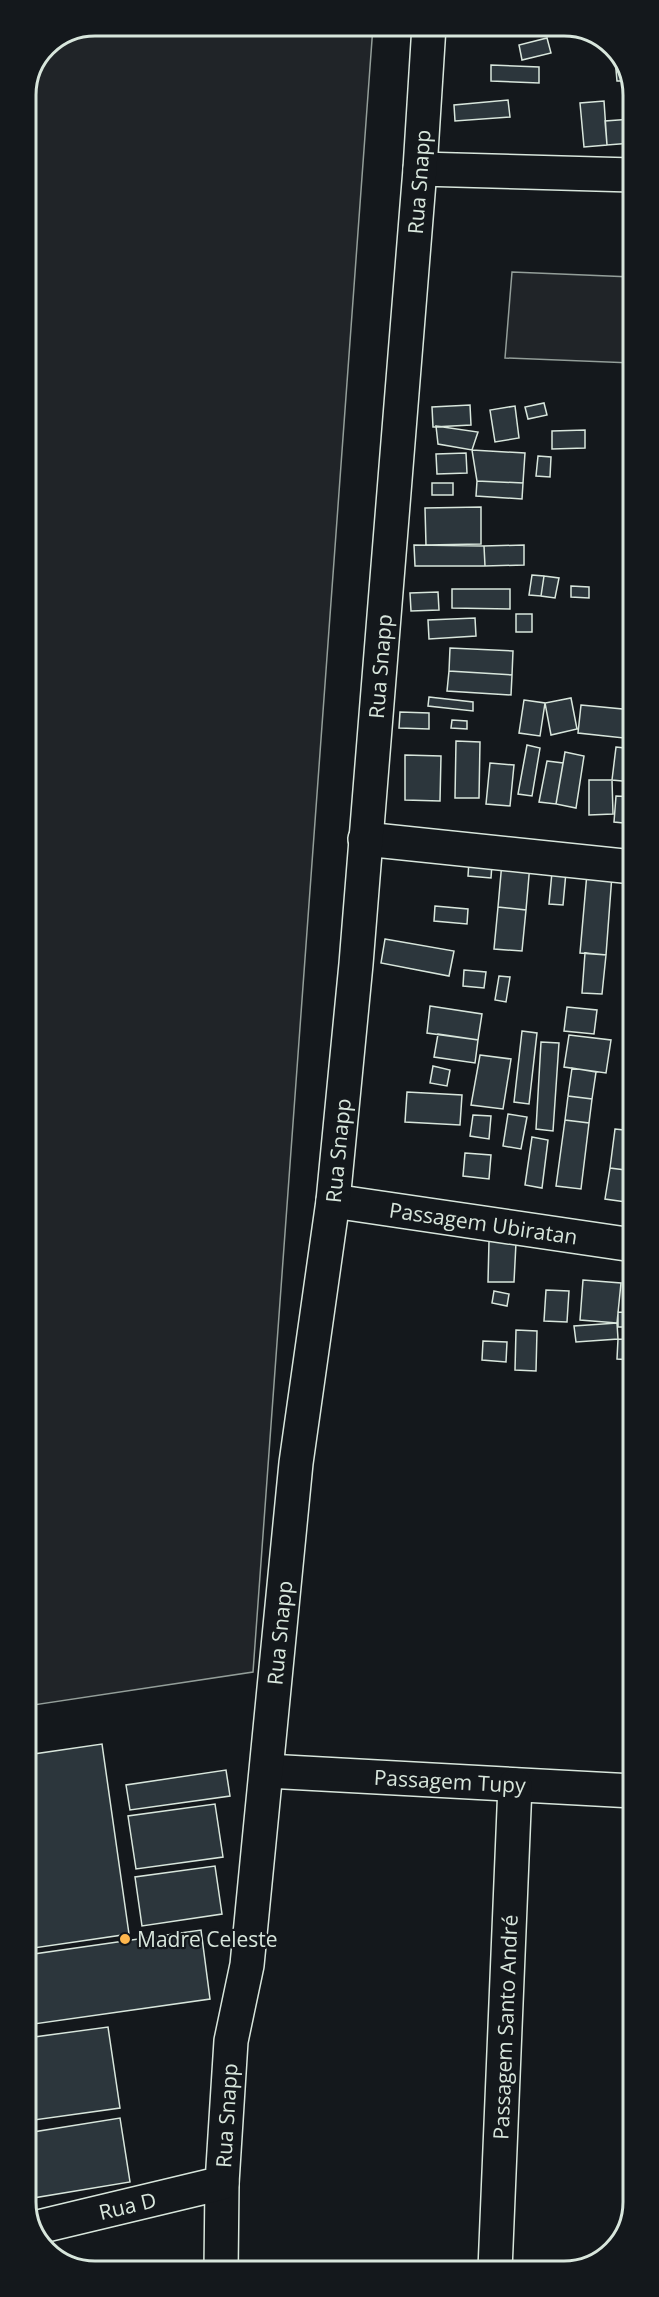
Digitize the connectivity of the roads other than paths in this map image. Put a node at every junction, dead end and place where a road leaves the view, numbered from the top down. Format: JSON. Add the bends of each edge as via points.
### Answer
{"nodes":[{"id":1,"x":428,"y":36,"type":"edge"},
{"id":2,"x":420,"y":169,"type":"junction"},
{"id":3,"x":623,"y":175,"type":"edge"},
{"id":4,"x":365,"y":839,"type":"junction"},
{"id":5,"x":623,"y":866,"type":"edge"},
{"id":6,"x":333,"y":1201,"type":"junction"},
{"id":7,"x":623,"y":1244,"type":"edge"},
{"id":8,"x":267,"y":1771,"type":"junction"},
{"id":9,"x":515,"y":1785,"type":"junction"},
{"id":10,"x":623,"y":1790,"type":"edge"},
{"id":11,"x":222,"y":2183,"type":"junction"},
{"id":12,"x":41,"y":2226,"type":"edge"},
{"id":13,"x":221,"y":2261,"type":"edge"},
{"id":14,"x":495,"y":2261,"type":"edge"}],
"edges":[{"from":1,"to":2,"type":"main road","name":"Rua Snapp"},
{"from":2,"to":3,"type":"main road"},
{"from":2,"to":4,"type":"main road","name":"Rua Snapp"},
{"from":4,"to":5,"type":"main road"},
{"from":4,"to":6,"type":"main road","name":"Rua Snapp"},
{"from":6,"to":7,"type":"main road","name":"Passagem Ubiratan"},
{"from":6,"to":8,"type":"main road","name":"Rua Snapp","via":[[296,1463]]},
{"from":8,"to":9,"type":"main road","name":"Passagem Tupy"},
{"from":8,"to":11,"type":"main road","name":"Rua Snapp","via":[[247,1965],[231,2041]]},
{"from":9,"to":10,"type":"main road","name":"Passagem Tupy"},
{"from":9,"to":14,"type":"main road","name":"Passagem Santo André"},
{"from":11,"to":12,"type":"main road","name":"Rua D"},
{"from":11,"to":13,"type":"main road","name":"Rua Snapp"}]}
